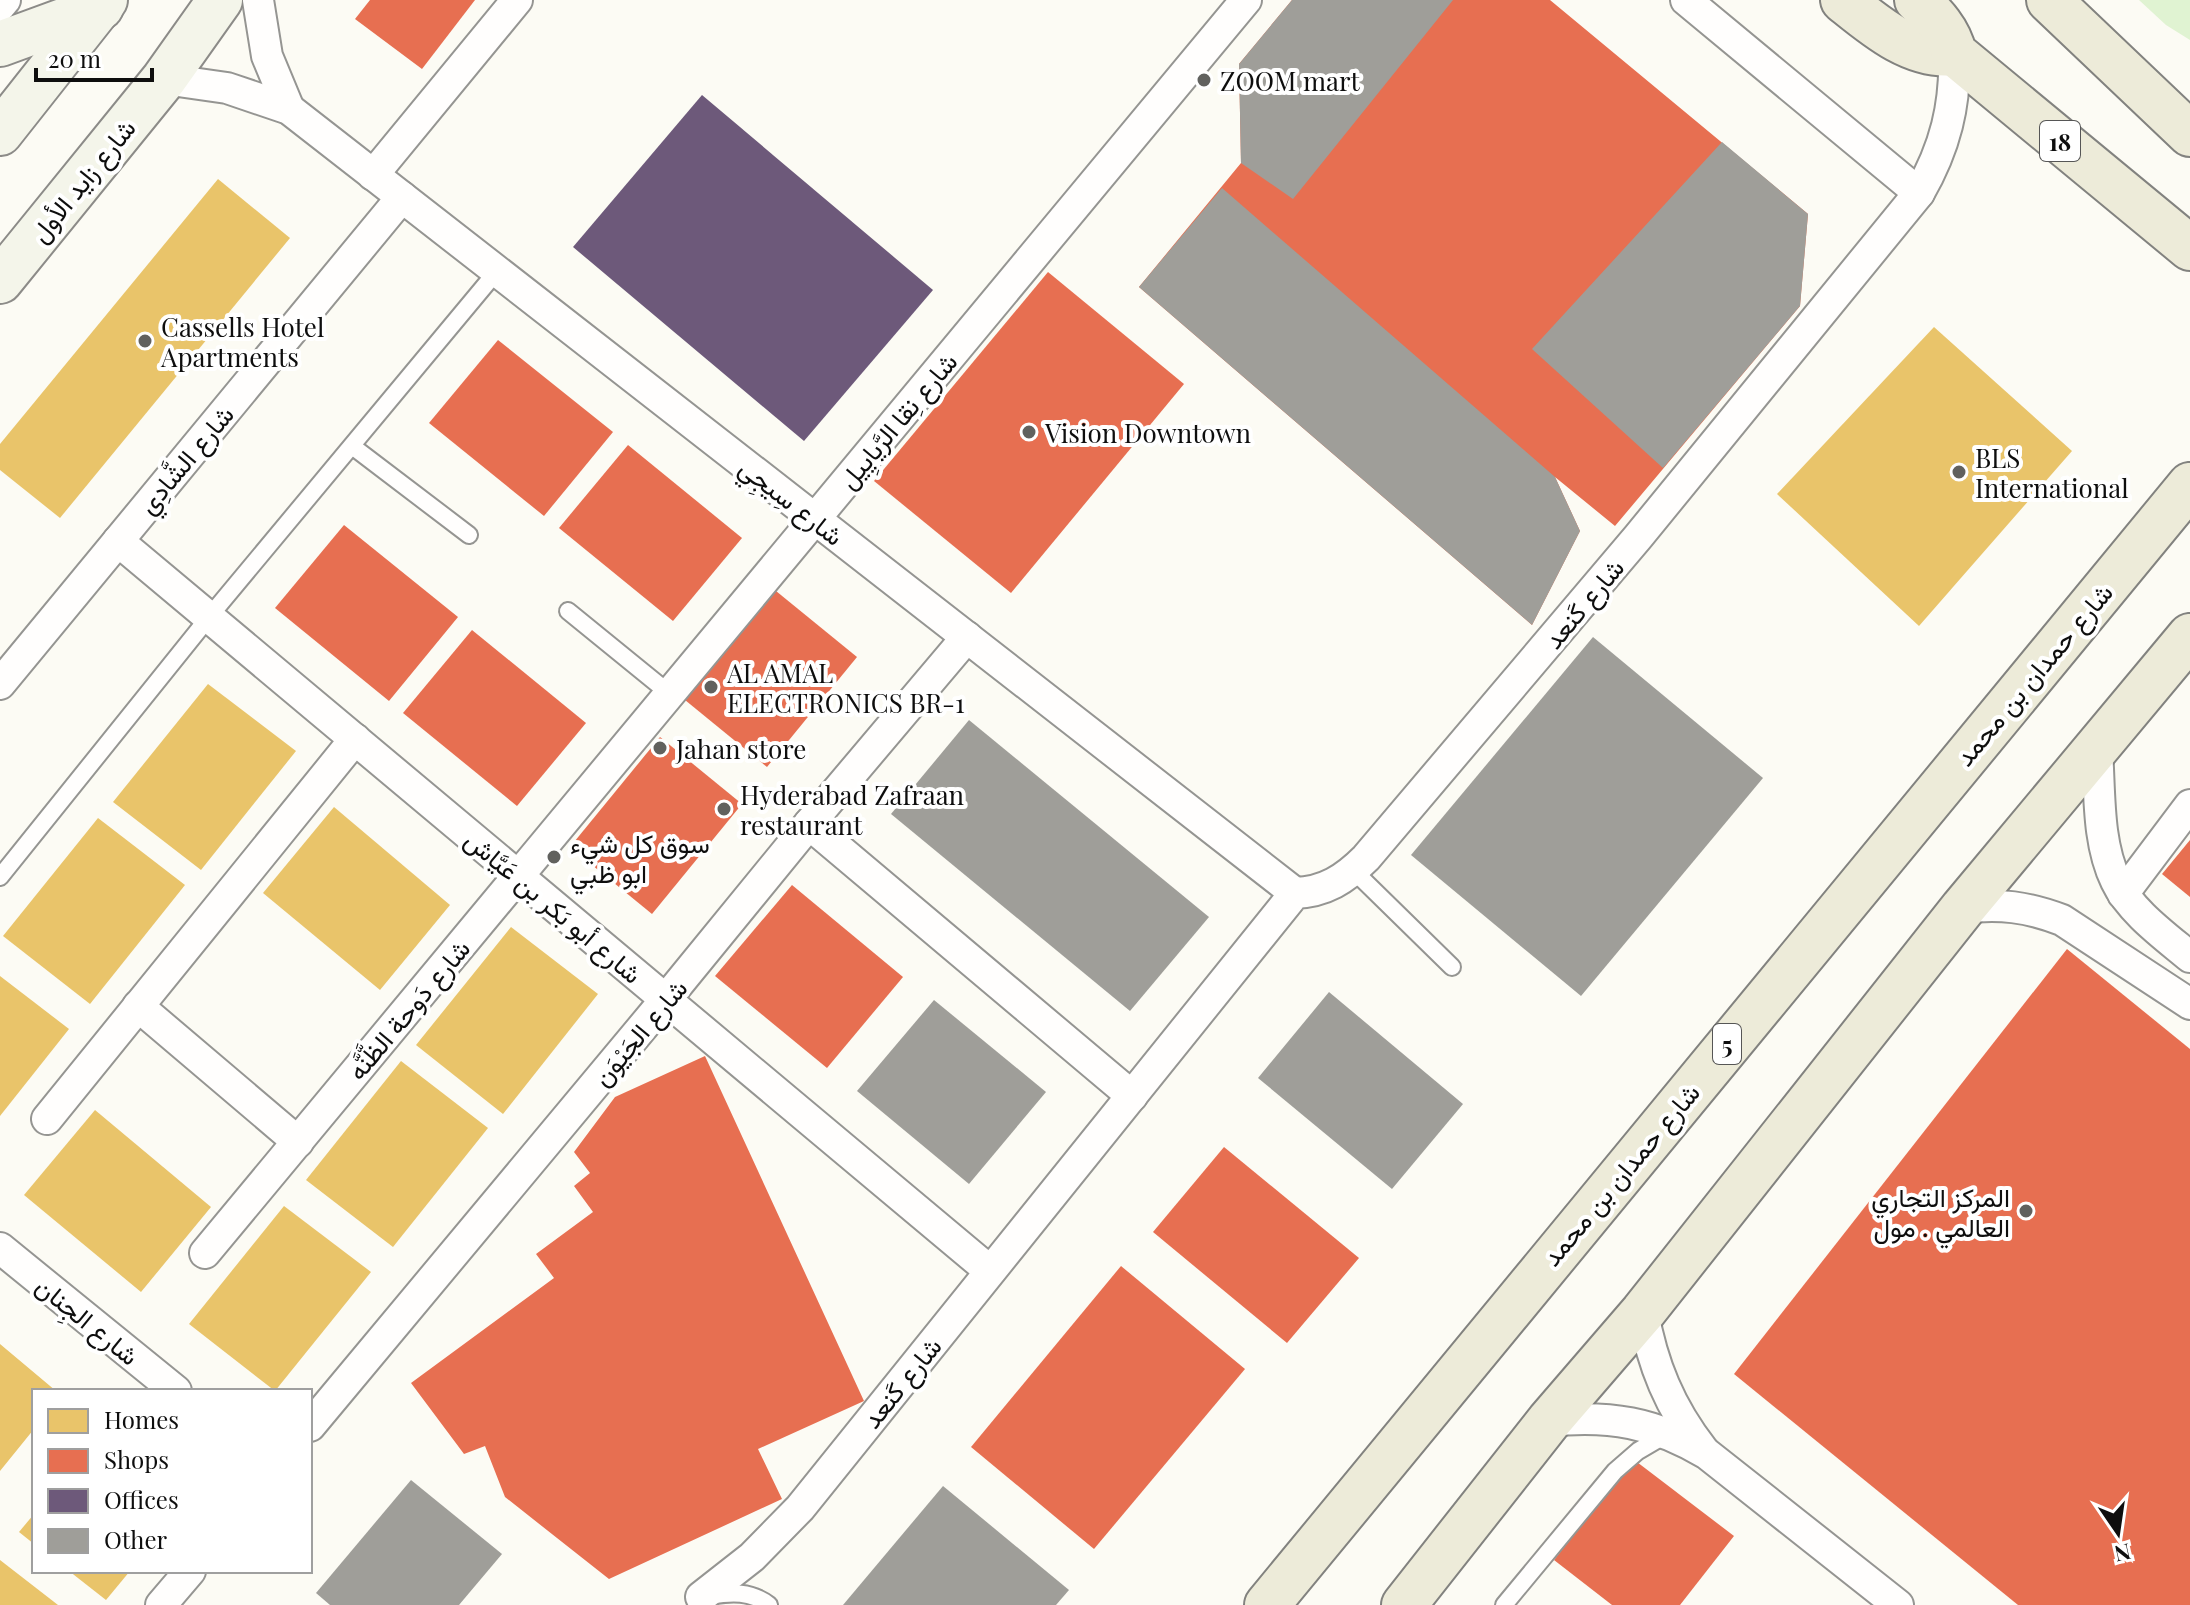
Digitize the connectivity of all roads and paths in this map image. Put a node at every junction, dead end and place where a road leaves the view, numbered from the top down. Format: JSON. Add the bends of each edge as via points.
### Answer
{"nodes":[{"id":1,"x":5,"y":0,"type":"edge"},
{"id":2,"x":220,"y":0,"type":"edge"},
{"id":3,"x":258,"y":0,"type":"edge"},
{"id":4,"x":517,"y":0,"type":"edge"},
{"id":5,"x":1246,"y":0,"type":"edge"},
{"id":6,"x":1686,"y":0,"type":"edge"},
{"id":7,"x":1843,"y":0,"type":"edge"},
{"id":8,"x":1917,"y":0,"type":"edge"},
{"id":9,"x":2049,"y":0,"type":"edge"},
{"id":10,"x":103,"y":3,"type":"edge"},
{"id":11,"x":0,"y":6,"type":"edge"},
{"id":12,"x":0,"y":44,"type":"edge"},
{"id":13,"x":2099,"y":45,"type":"junction"},
{"id":14,"x":1954,"y":53,"type":"junction"},
{"id":15,"x":164,"y":79,"type":"junction"},
{"id":16,"x":2190,"y":92,"type":"edge"},
{"id":17,"x":289,"y":109,"type":"junction"},
{"id":18,"x":0,"y":133,"type":"edge"},
{"id":19,"x":2190,"y":134,"type":"edge"},
{"id":20,"x":373,"y":175,"type":"junction"},
{"id":21,"x":1919,"y":193,"type":"junction"},
{"id":22,"x":402,"y":197,"type":"junction"},
{"id":23,"x":2178,"y":239,"type":"edge"},
{"id":24,"x":497,"y":271,"type":"junction"},
{"id":25,"x":0,"y":281,"type":"edge"},
{"id":26,"x":2190,"y":283,"type":"edge"},
{"id":27,"x":352,"y":446,"type":"junction"},
{"id":28,"x":2187,"y":482,"type":"edge"},
{"id":29,"x":815,"y":519,"type":"junction"},
{"id":30,"x":469,"y":535,"type":"dead end"},
{"id":31,"x":118,"y":541,"type":"junction"},
{"id":32,"x":568,"y":611,"type":"dead end"},
{"id":33,"x":209,"y":617,"type":"junction"},
{"id":34,"x":2190,"y":636,"type":"edge"},
{"id":35,"x":967,"y":637,"type":"junction"},
{"id":36,"x":0,"y":684,"type":"edge"},
{"id":37,"x":670,"y":694,"type":"junction"},
{"id":38,"x":355,"y":739,"type":"junction"},
{"id":39,"x":2097,"y":750,"type":"junction"},
{"id":40,"x":2190,"y":805,"type":"edge"},
{"id":41,"x":809,"y":824,"type":"junction"},
{"id":42,"x":1354,"y":871,"type":"junction"},
{"id":43,"x":519,"y":876,"type":"junction"},
{"id":44,"x":0,"y":877,"type":"edge"},
{"id":45,"x":1295,"y":893,"type":"junction"},
{"id":46,"x":2123,"y":894,"type":"junction"},
{"id":47,"x":1963,"y":908,"type":"junction"},
{"id":48,"x":2190,"y":957,"type":"edge"},
{"id":49,"x":1452,"y":967,"type":"dead end"},
{"id":50,"x":666,"y":999,"type":"junction"},
{"id":51,"x":2190,"y":1004,"type":"edge"},
{"id":52,"x":138,"y":1006,"type":"junction"},
{"id":53,"x":1132,"y":1096,"type":"junction"},
{"id":54,"x":47,"y":1119,"type":"dead end"},
{"id":55,"x":298,"y":1142,"type":"junction"},
{"id":56,"x":0,"y":1248,"type":"edge"},
{"id":57,"x":205,"y":1253,"type":"dead end"},
{"id":58,"x":990,"y":1271,"type":"junction"},
{"id":59,"x":1643,"y":1312,"type":"junction"},
{"id":60,"x":174,"y":1389,"type":"edge"},
{"id":61,"x":1549,"y":1421,"type":"junction"},
{"id":62,"x":312,"y":1424,"type":"edge"},
{"id":63,"x":1667,"y":1433,"type":"junction"},
{"id":64,"x":1707,"y":1454,"type":"junction"},
{"id":65,"x":188,"y":1573,"type":"edge"},
{"id":66,"x":701,"y":1597,"type":"joint"},
{"id":67,"x":1890,"y":1603,"type":"edge"},
{"id":68,"x":161,"y":1605,"type":"edge"},
{"id":69,"x":769,"y":1605,"type":"edge"},
{"id":70,"x":1267,"y":1605,"type":"edge"},
{"id":71,"x":1404,"y":1605,"type":"edge"},
{"id":72,"x":1504,"y":1605,"type":"edge"}],
"edges":[{"from":1,"to":11,"type":"street"},
{"from":2,"to":15,"type":"main road","name":"شارع زايد الأول"},
{"from":3,"to":17,"type":"street","name":"شارع سِيجِي","via":[[263,43]]},
{"from":4,"to":20,"type":"street"},
{"from":5,"to":29,"type":"street","name":"شارع نِقا الرَّيايِيل"},
{"from":6,"to":21,"type":"street"},
{"from":7,"to":14,"type":"main road","via":[[1919,52]]},
{"from":8,"to":14,"type":"main road","number":"18","via":[[1942,26]]},
{"from":9,"to":13,"type":"main road"},
{"from":10,"to":12,"type":"main road"},
{"from":10,"to":18,"type":"main road"},
{"from":13,"to":16,"type":"main road"},
{"from":13,"to":19,"type":"main road"},
{"from":14,"to":21,"type":"street","name":"شارع كَنعد","via":[[1955,83],[1945,140]]},
{"from":14,"to":23,"type":"main road","number":"18"},
{"from":15,"to":17,"type":"street","name":"شارع سِيجِي","via":[[227,88]]},
{"from":15,"to":25,"type":"main road","name":"شارع زايد الأول"},
{"from":17,"to":20,"type":"street","name":"شارع سِيجِي"},
{"from":20,"to":22,"type":"street","name":"شارع سِيجِي"},
{"from":21,"to":42,"type":"street","name":"شارع كَنعد","via":[[1638,537]]},
{"from":22,"to":24,"type":"street","name":"شارع سِيجِي"},
{"from":22,"to":31,"type":"street","name":"شارع الشَّادِي"},
{"from":23,"to":26,"type":"main road"},
{"from":24,"to":27,"type":"lane"},
{"from":24,"to":29,"type":"street","name":"شارع سِيجِي"},
{"from":27,"to":30,"type":"lane"},
{"from":27,"to":33,"type":"lane"},
{"from":28,"to":70,"type":"main road","name":"شارع حمدان بن محمد","number":"5"},
{"from":29,"to":35,"type":"street","name":"شارع سِيجِي"},
{"from":29,"to":37,"type":"street","name":"شارع نِقا الرَّيايِيل"},
{"from":31,"to":33,"type":"street","name":"شارع أبو بَكر بن عَيَّاش"},
{"from":31,"to":36,"type":"street","name":"شارع الشَّادِي"},
{"from":32,"to":37,"type":"lane"},
{"from":33,"to":38,"type":"street","name":"شارع أبو بَكر بن عَيَّاش"},
{"from":33,"to":44,"type":"lane"},
{"from":34,"to":39,"type":"main road"},
{"from":35,"to":41,"type":"street","name":"شارع الجَيْوَن"},
{"from":35,"to":45,"type":"street","name":"شارع سِيجِي"},
{"from":37,"to":43,"type":"street","name":"شارع نِقا الرَّيايِيل"},
{"from":38,"to":43,"type":"street","name":"شارع أبو بَكر بن عَيَّاش"},
{"from":38,"to":52,"type":"street"},
{"from":39,"to":46,"type":"street","via":[[2107,853]]},
{"from":39,"to":47,"type":"main road"},
{"from":40,"to":46,"type":"street"},
{"from":41,"to":50,"type":"street","name":"شارع الجَيْوَن"},
{"from":41,"to":53,"type":"street"},
{"from":42,"to":45,"type":"street","name":"شارع كَنعد","via":[[1315,892]]},
{"from":42,"to":49,"type":"lane"},
{"from":43,"to":50,"type":"street","name":"شارع أبو بَكر بن عَيَّاش"},
{"from":43,"to":55,"type":"street","name":"شارع دَوحة الظَّنَّه"},
{"from":45,"to":53,"type":"street","name":"شارع كَنعد"},
{"from":46,"to":48,"type":"street"},
{"from":47,"to":51,"type":"street","via":[[2014,906],[2062,920]]},
{"from":47,"to":59,"type":"main road"},
{"from":50,"to":58,"type":"street","name":"شارع أبو بَكر بن عَيَّاش"},
{"from":50,"to":62,"type":"street","name":"شارع الجَيْوَن"},
{"from":52,"to":54,"type":"street"},
{"from":52,"to":55,"type":"street"},
{"from":53,"to":58,"type":"street","name":"شارع كَنعد"},
{"from":55,"to":57,"type":"street","name":"شارع دَوحة الظَّنَّه"},
{"from":56,"to":60,"type":"street","name":"شارع الجِنان"},
{"from":58,"to":66,"type":"street","name":"شارع كَنعد","via":[[800,1508],[752,1557]]},
{"from":59,"to":61,"type":"main road"},
{"from":59,"to":64,"type":"street","via":[[1648,1343],[1671,1402]]},
{"from":61,"to":63,"type":"street","via":[[1609,1419]]},
{"from":61,"to":71,"type":"main road"},
{"from":63,"to":64,"type":"street"},
{"from":63,"to":72,"type":"lane","via":[[1615,1471]]},
{"from":64,"to":67,"type":"street"},
{"from":65,"to":68,"type":"street"},
{"from":66,"to":69,"type":"lane","name":"شارع كَنعد","via":[[730,1592]]}]}
